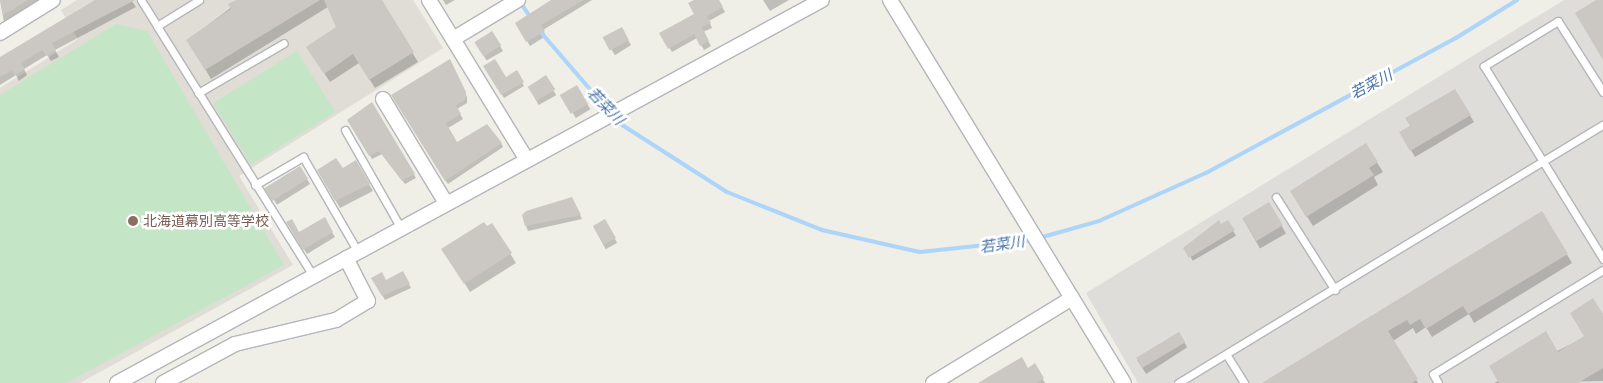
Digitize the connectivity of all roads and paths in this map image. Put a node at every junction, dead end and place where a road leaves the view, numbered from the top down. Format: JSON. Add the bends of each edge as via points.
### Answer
{"nodes":[{"id":1,"x":53,"y":0,"type":"edge"},
{"id":2,"x":141,"y":0,"type":"edge"},
{"id":3,"x":199,"y":0,"type":"edge"},
{"id":4,"x":429,"y":0,"type":"edge"},
{"id":5,"x":518,"y":0,"type":"edge"},
{"id":6,"x":890,"y":0,"type":"edge"},
{"id":7,"x":814,"y":2,"type":"edge"},
{"id":8,"x":157,"y":26,"type":"junction"},
{"id":9,"x":0,"y":33,"type":"edge"},
{"id":10,"x":453,"y":39,"type":"junction"},
{"id":11,"x":284,"y":43,"type":"dead end"},
{"id":12,"x":1603,"y":92,"type":"edge"},
{"id":13,"x":198,"y":93,"type":"junction"},
{"id":14,"x":383,"y":99,"type":"dead end"},
{"id":15,"x":1603,"y":125,"type":"edge"},
{"id":16,"x":345,"y":130,"type":"dead end"},
{"id":17,"x":527,"y":160,"type":"junction"},
{"id":18,"x":1543,"y":162,"type":"junction"},
{"id":19,"x":255,"y":185,"type":"junction"},
{"id":20,"x":1276,"y":197,"type":"dead end"},
{"id":21,"x":446,"y":204,"type":"junction"},
{"id":22,"x":401,"y":228,"type":"junction"},
{"id":23,"x":352,"y":255,"type":"junction"},
{"id":24,"x":1603,"y":259,"type":"edge"},
{"id":25,"x":1603,"y":270,"type":"edge"},
{"id":26,"x":313,"y":276,"type":"junction"},
{"id":27,"x":1335,"y":290,"type":"junction"},
{"id":28,"x":1072,"y":298,"type":"junction"},
{"id":29,"x":1228,"y":357,"type":"junction"},
{"id":30,"x":117,"y":383,"type":"edge"},
{"id":31,"x":163,"y":383,"type":"edge"},
{"id":32,"x":933,"y":383,"type":"edge"},
{"id":33,"x":1124,"y":383,"type":"edge"},
{"id":34,"x":1178,"y":383,"type":"edge"},
{"id":35,"x":1244,"y":383,"type":"edge"},
{"id":36,"x":1438,"y":383,"type":"edge"}],
"edges":[{"from":1,"to":9,"type":"street"},
{"from":2,"to":8,"type":"lane"},
{"from":3,"to":8,"type":"lane"},
{"from":4,"to":10,"type":"street"},
{"from":5,"to":10,"type":"street"},
{"from":6,"to":28,"type":"street"},
{"from":7,"to":17,"type":"street"},
{"from":8,"to":13,"type":"lane"},
{"from":10,"to":17,"type":"street"},
{"from":11,"to":13,"type":"lane"},
{"from":12,"to":18,"type":"lane","via":[[1558,21],[1484,66]]},
{"from":13,"to":19,"type":"lane"},
{"from":14,"to":21,"type":"street"},
{"from":15,"to":18,"type":"lane"},
{"from":16,"to":22,"type":"lane"},
{"from":17,"to":21,"type":"street"},
{"from":18,"to":24,"type":"lane"},
{"from":18,"to":27,"type":"lane"},
{"from":19,"to":23,"type":"lane","via":[[303,157]]},
{"from":19,"to":26,"type":"lane"},
{"from":20,"to":27,"type":"lane"},
{"from":21,"to":22,"type":"street"},
{"from":22,"to":23,"type":"street"},
{"from":23,"to":26,"type":"street"},
{"from":23,"to":31,"type":"street","via":[[368,301],[336,320],[235,344]]},
{"from":25,"to":36,"type":"lane","via":[[1433,374]]},
{"from":26,"to":30,"type":"street"},
{"from":27,"to":29,"type":"lane"},
{"from":28,"to":32,"type":"street"},
{"from":28,"to":33,"type":"street"},
{"from":29,"to":34,"type":"lane"},
{"from":29,"to":35,"type":"lane"}]}
